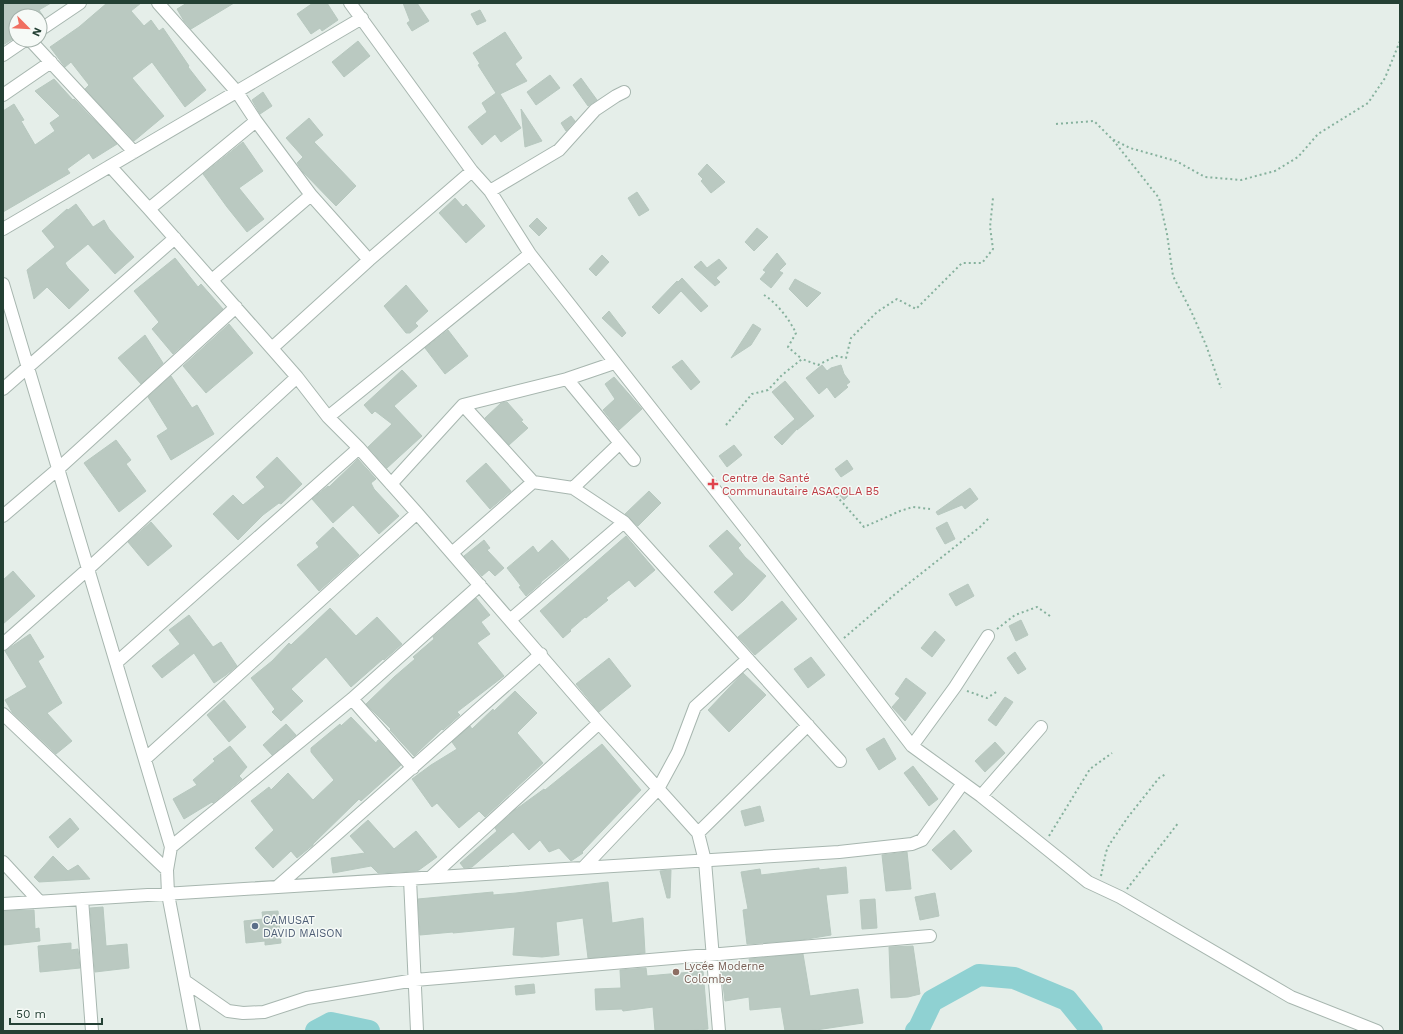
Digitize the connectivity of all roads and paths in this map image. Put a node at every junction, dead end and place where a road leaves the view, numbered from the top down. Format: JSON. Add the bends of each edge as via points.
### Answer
{"nodes":[{"id":1,"x":80,"y":3,"type":"edge"},
{"id":2,"x":158,"y":3,"type":"edge"},
{"id":3,"x":350,"y":3,"type":"edge"},
{"id":4,"x":362,"y":18,"type":"junction"},
{"id":5,"x":48,"y":25,"type":"edge"},
{"id":6,"x":1400,"y":41,"type":"edge"},
{"id":7,"x":13,"y":48,"type":"edge"},
{"id":8,"x":38,"y":48,"type":"edge"},
{"id":9,"x":3,"y":55,"type":"edge"},
{"id":10,"x":51,"y":62,"type":"junction"},
{"id":11,"x":236,"y":92,"type":"junction"},
{"id":12,"x":624,"y":92,"type":"dead end"},
{"id":13,"x":3,"y":94,"type":"edge"},
{"id":14,"x":256,"y":121,"type":"junction"},
{"id":15,"x":1056,"y":124,"type":"dead end"},
{"id":16,"x":1112,"y":139,"type":"junction"},
{"id":17,"x":134,"y":152,"type":"junction"},
{"id":18,"x":110,"y":166,"type":"junction"},
{"id":19,"x":472,"y":171,"type":"junction"},
{"id":20,"x":490,"y":191,"type":"junction"},
{"id":21,"x":311,"y":195,"type":"junction"},
{"id":22,"x":993,"y":198,"type":"dead end"},
{"id":23,"x":149,"y":209,"type":"junction"},
{"id":24,"x":3,"y":229,"type":"edge"},
{"id":25,"x":174,"y":238,"type":"junction"},
{"id":26,"x":530,"y":254,"type":"junction"},
{"id":27,"x":369,"y":260,"type":"junction"},
{"id":28,"x":212,"y":280,"type":"junction"},
{"id":29,"x":3,"y":284,"type":"edge"},
{"id":30,"x":764,"y":295,"type":"dead end"},
{"id":31,"x":236,"y":308,"type":"junction"},
{"id":32,"x":272,"y":348,"type":"junction"},
{"id":33,"x":802,"y":360,"type":"junction"},
{"id":34,"x":614,"y":363,"type":"junction"},
{"id":35,"x":28,"y":367,"type":"junction"},
{"id":36,"x":297,"y":377,"type":"junction"},
{"id":37,"x":567,"y":379,"type":"junction"},
{"id":38,"x":1221,"y":388,"type":"dead end"},
{"id":39,"x":3,"y":389,"type":"edge"},
{"id":40,"x":462,"y":405,"type":"junction"},
{"id":41,"x":328,"y":417,"type":"junction"},
{"id":42,"x":726,"y":425,"type":"dead end"},
{"id":43,"x":619,"y":444,"type":"junction"},
{"id":44,"x":359,"y":448,"type":"junction"},
{"id":45,"x":634,"y":460,"type":"dead end"},
{"id":46,"x":58,"y":469,"type":"junction"},
{"id":47,"x":533,"y":482,"type":"junction"},
{"id":48,"x":391,"y":484,"type":"junction"},
{"id":49,"x":573,"y":488,"type":"junction"},
{"id":50,"x":833,"y":492,"type":"dead end"},
{"id":51,"x":930,"y":509,"type":"dead end"},
{"id":52,"x":417,"y":513,"type":"junction"},
{"id":53,"x":3,"y":516,"type":"edge"},
{"id":54,"x":989,"y":518,"type":"dead end"},
{"id":55,"x":624,"y":522,"type":"junction"},
{"id":56,"x":452,"y":553,"type":"junction"},
{"id":57,"x":88,"y":569,"type":"junction"},
{"id":58,"x":480,"y":585,"type":"junction"},
{"id":59,"x":1050,"y":616,"type":"dead end"},
{"id":60,"x":510,"y":620,"type":"junction"},
{"id":61,"x":988,"y":636,"type":"joint"},
{"id":62,"x":3,"y":644,"type":"edge"},
{"id":63,"x":835,"y":646,"type":"junction"},
{"id":64,"x":541,"y":654,"type":"junction"},
{"id":65,"x":748,"y":659,"type":"junction"},
{"id":66,"x":116,"y":663,"type":"junction"},
{"id":67,"x":955,"y":687,"type":"junction"},
{"id":68,"x":998,"y":691,"type":"dead end"},
{"id":69,"x":352,"y":699,"type":"junction"},
{"id":70,"x":3,"y":714,"type":"edge"},
{"id":71,"x":599,"y":723,"type":"junction"},
{"id":72,"x":808,"y":725,"type":"junction"},
{"id":73,"x":1041,"y":727,"type":"dead end"},
{"id":74,"x":912,"y":746,"type":"junction"},
{"id":75,"x":1112,"y":753,"type":"dead end"},
{"id":76,"x":145,"y":759,"type":"junction"},
{"id":77,"x":840,"y":760,"type":"dead end"},
{"id":78,"x":413,"y":768,"type":"junction"},
{"id":79,"x":1166,"y":774,"type":"dead end"},
{"id":80,"x":963,"y":783,"type":"junction"},
{"id":81,"x":658,"y":789,"type":"junction"},
{"id":82,"x":981,"y":796,"type":"junction"},
{"id":83,"x":1179,"y":822,"type":"dead end"},
{"id":84,"x":698,"y":834,"type":"junction"},
{"id":85,"x":1044,"y":846,"type":"junction"},
{"id":86,"x":171,"y":848,"type":"junction"},
{"id":87,"x":705,"y":860,"type":"junction"},
{"id":88,"x":3,"y":862,"type":"edge"},
{"id":89,"x":584,"y":868,"type":"junction"},
{"id":90,"x":168,"y":870,"type":"junction"},
{"id":91,"x":431,"y":877,"type":"junction"},
{"id":92,"x":410,"y":879,"type":"junction"},
{"id":93,"x":277,"y":887,"type":"junction"},
{"id":94,"x":1099,"y":887,"type":"junction"},
{"id":95,"x":168,"y":894,"type":"junction"},
{"id":96,"x":1120,"y":898,"type":"junction"},
{"id":97,"x":82,"y":899,"type":"junction"},
{"id":98,"x":40,"y":901,"type":"junction"},
{"id":99,"x":3,"y":904,"type":"edge"},
{"id":100,"x":930,"y":936,"type":"dead end"},
{"id":101,"x":713,"y":955,"type":"junction"},
{"id":102,"x":415,"y":980,"type":"junction"},
{"id":103,"x":185,"y":982,"type":"junction"},
{"id":104,"x":92,"y":1031,"type":"edge"},
{"id":105,"x":194,"y":1031,"type":"edge"},
{"id":106,"x":417,"y":1031,"type":"edge"},
{"id":107,"x":719,"y":1031,"type":"edge"},
{"id":108,"x":1377,"y":1031,"type":"edge"}],
"edges":[{"from":1,"to":5,"type":"street"},
{"from":2,"to":11,"type":"street"},
{"from":3,"to":4,"type":"street"},
{"from":4,"to":11,"type":"street"},
{"from":4,"to":19,"type":"street"},
{"from":6,"to":16,"type":"path","via":[[1385,78],[1368,103],[1318,134],[1298,156],[1275,171],[1242,180],[1206,177],[1176,161],[1130,148]]},
{"from":7,"to":9,"type":"street"},
{"from":8,"to":10,"type":"street"},
{"from":10,"to":13,"type":"street"},
{"from":10,"to":17,"type":"street"},
{"from":11,"to":14,"type":"street"},
{"from":11,"to":17,"type":"street"},
{"from":12,"to":20,"type":"street","via":[[595,110],[559,150]]},
{"from":14,"to":21,"type":"street"},
{"from":14,"to":23,"type":"street"},
{"from":15,"to":16,"type":"path","via":[[1094,120]]},
{"from":16,"to":38,"type":"path","via":[[1159,198],[1173,276],[1206,345]]},
{"from":17,"to":18,"type":"street"},
{"from":18,"to":23,"type":"street"},
{"from":18,"to":24,"type":"street"},
{"from":19,"to":20,"type":"street"},
{"from":19,"to":27,"type":"street"},
{"from":20,"to":26,"type":"street"},
{"from":21,"to":27,"type":"street"},
{"from":21,"to":28,"type":"street"},
{"from":22,"to":33,"type":"path","via":[[990,227],[993,248],[982,263],[962,263],[916,309],[897,299],[877,312],[851,338],[846,358],[836,356],[818,365]]},
{"from":23,"to":25,"type":"street"},
{"from":25,"to":28,"type":"street"},
{"from":25,"to":35,"type":"street"},
{"from":26,"to":34,"type":"street"},
{"from":26,"to":41,"type":"street"},
{"from":27,"to":32,"type":"street"},
{"from":28,"to":31,"type":"street"},
{"from":29,"to":35,"type":"street"},
{"from":30,"to":33,"type":"path","via":[[790,322],[796,333],[788,347]]},
{"from":31,"to":32,"type":"street"},
{"from":31,"to":46,"type":"street"},
{"from":32,"to":36,"type":"street"},
{"from":33,"to":42,"type":"path","via":[[768,390],[752,394]]},
{"from":34,"to":37,"type":"street"},
{"from":34,"to":63,"type":"street"},
{"from":35,"to":39,"type":"street"},
{"from":35,"to":46,"type":"street"},
{"from":36,"to":41,"type":"street"},
{"from":36,"to":57,"type":"street"},
{"from":37,"to":40,"type":"street"},
{"from":37,"to":43,"type":"street"},
{"from":40,"to":47,"type":"street"},
{"from":40,"to":48,"type":"street"},
{"from":41,"to":44,"type":"street"},
{"from":43,"to":45,"type":"street"},
{"from":43,"to":49,"type":"street"},
{"from":44,"to":48,"type":"street"},
{"from":44,"to":66,"type":"street"},
{"from":46,"to":53,"type":"street"},
{"from":46,"to":57,"type":"street"},
{"from":47,"to":49,"type":"street"},
{"from":47,"to":56,"type":"street"},
{"from":48,"to":52,"type":"street"},
{"from":49,"to":55,"type":"street"},
{"from":50,"to":51,"type":"path","via":[[864,527],[913,507]]},
{"from":52,"to":56,"type":"street"},
{"from":52,"to":76,"type":"street"},
{"from":54,"to":63,"type":"path"},
{"from":55,"to":60,"type":"street"},
{"from":55,"to":65,"type":"street"},
{"from":56,"to":58,"type":"street"},
{"from":57,"to":62,"type":"street"},
{"from":57,"to":66,"type":"street"},
{"from":58,"to":60,"type":"street"},
{"from":58,"to":69,"type":"street"},
{"from":59,"to":61,"type":"path","via":[[1037,607],[1015,615]]},
{"from":60,"to":64,"type":"street"},
{"from":61,"to":67,"type":"street"},
{"from":63,"to":74,"type":"street"},
{"from":64,"to":71,"type":"street"},
{"from":64,"to":78,"type":"street"},
{"from":65,"to":72,"type":"street"},
{"from":65,"to":81,"type":"street","via":[[695,708],[681,745]]},
{"from":66,"to":76,"type":"street"},
{"from":67,"to":68,"type":"path","via":[[987,698]]},
{"from":67,"to":74,"type":"street"},
{"from":69,"to":78,"type":"street"},
{"from":69,"to":86,"type":"street"},
{"from":70,"to":90,"type":"street"},
{"from":71,"to":81,"type":"street"},
{"from":71,"to":91,"type":"street"},
{"from":72,"to":77,"type":"street"},
{"from":72,"to":84,"type":"street"},
{"from":73,"to":82,"type":"street"},
{"from":74,"to":80,"type":"street"},
{"from":75,"to":85,"type":"path","via":[[1090,768]]},
{"from":76,"to":86,"type":"street"},
{"from":78,"to":93,"type":"street"},
{"from":79,"to":94,"type":"path","via":[[1159,778],[1109,845]]},
{"from":80,"to":82,"type":"street"},
{"from":80,"to":87,"type":"street","via":[[922,840],[912,844],[839,852]]},
{"from":81,"to":84,"type":"street"},
{"from":81,"to":89,"type":"street"},
{"from":82,"to":85,"type":"street"},
{"from":83,"to":96,"type":"path"},
{"from":84,"to":87,"type":"street"},
{"from":85,"to":94,"type":"street","via":[[1088,882]]},
{"from":86,"to":90,"type":"street"},
{"from":87,"to":89,"type":"street"},
{"from":87,"to":101,"type":"street"},
{"from":88,"to":98,"type":"street"},
{"from":89,"to":91,"type":"street"},
{"from":90,"to":95,"type":"street"},
{"from":91,"to":92,"type":"street"},
{"from":92,"to":93,"type":"street"},
{"from":92,"to":102,"type":"street"},
{"from":93,"to":95,"type":"street"},
{"from":94,"to":96,"type":"street"},
{"from":95,"to":97,"type":"street"},
{"from":95,"to":103,"type":"street"},
{"from":96,"to":108,"type":"street","via":[[1291,997]]},
{"from":97,"to":98,"type":"street"},
{"from":97,"to":104,"type":"street"},
{"from":98,"to":99,"type":"street"},
{"from":100,"to":101,"type":"street"},
{"from":101,"to":102,"type":"street"},
{"from":101,"to":107,"type":"street"},
{"from":102,"to":103,"type":"street","via":[[307,998],[264,1012],[243,1013],[228,1012]]},
{"from":102,"to":106,"type":"street"},
{"from":103,"to":105,"type":"street"}]}
